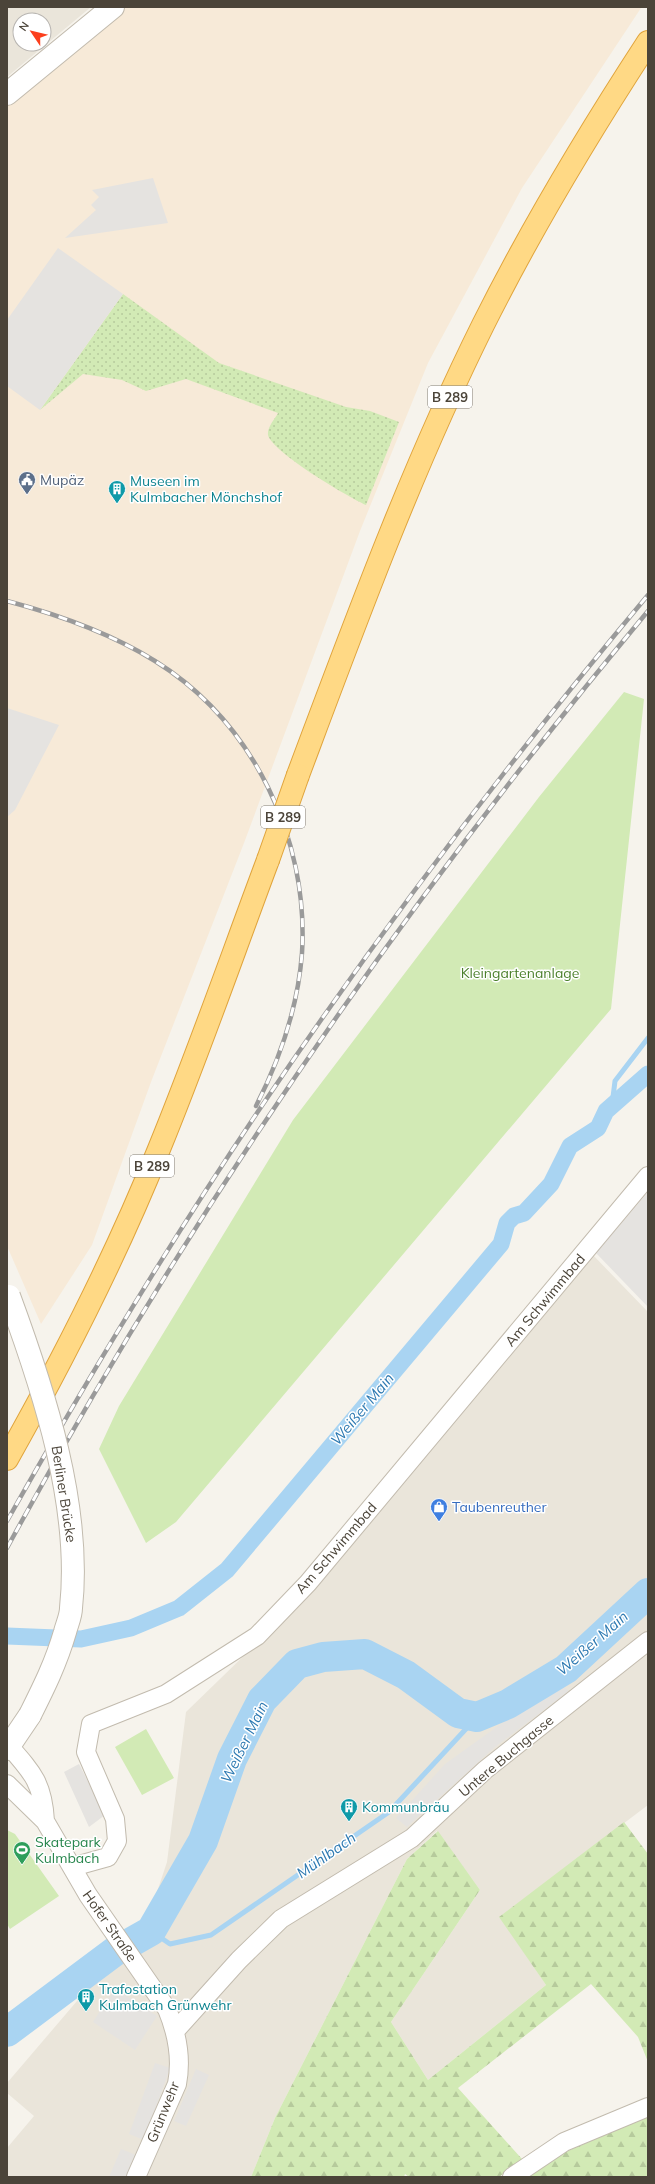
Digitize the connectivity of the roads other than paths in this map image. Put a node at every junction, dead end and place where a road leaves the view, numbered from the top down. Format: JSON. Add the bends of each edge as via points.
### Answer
{"nodes":[{"id":1,"x":113,"y":7,"type":"edge"},
{"id":2,"x":648,"y":42,"type":"edge"},
{"id":3,"x":7,"y":94,"type":"edge"},
{"id":4,"x":648,"y":1176,"type":"edge"},
{"id":5,"x":8,"y":1294,"type":"edge"},
{"id":6,"x":7,"y":1459,"type":"edge"},
{"id":7,"x":648,"y":1642,"type":"edge"},
{"id":8,"x":8,"y":1747,"type":"edge"},
{"id":9,"x":7,"y":1784,"type":"edge"},
{"id":10,"x":45,"y":1821,"type":"junction"},
{"id":11,"x":72,"y":1867,"type":"junction"},
{"id":12,"x":176,"y":2030,"type":"junction"},
{"id":13,"x":648,"y":2107,"type":"edge"},
{"id":14,"x":136,"y":2177,"type":"edge"},
{"id":15,"x":512,"y":2177,"type":"edge"}],
"edges":[{"from":1,"to":3,"type":"street"},
{"from":2,"to":6,"type":"highway","number":"B 289","bridge":true,"via":[[541,216],[483,325],[436,427],[381,557],[159,1150],[87,1311]]},
{"from":4,"to":11,"type":"street","name":"Am Schwimmbad","via":[[308,1583],[257,1636],[166,1694],[91,1724],[86,1752],[115,1819],[118,1841],[108,1857]]},
{"from":5,"to":8,"type":"street","name":"Berliner Brücke","bridge":true,"via":[[31,1355],[55,1439],[73,1539],[71,1610],[55,1664],[30,1715]]},
{"from":7,"to":12,"type":"street","name":"Untere Buchgasse","via":[[485,1770],[412,1838],[281,1919],[239,1960]]},
{"from":8,"to":10,"type":"street","name":"Hofer Straße","via":[[35,1777],[44,1802]]},
{"from":9,"to":10,"type":"street","name":"Hofer Straße"},
{"from":10,"to":11,"type":"street","name":"Hofer Straße"},
{"from":11,"to":12,"type":"street","name":"Hofer Straße","via":[[88,1895],[167,2009]]},
{"from":12,"to":14,"type":"street","name":"Grünwehr","via":[[180,2068],[176,2084]]},
{"from":13,"to":15,"type":"street","via":[[564,2142]]}]}
